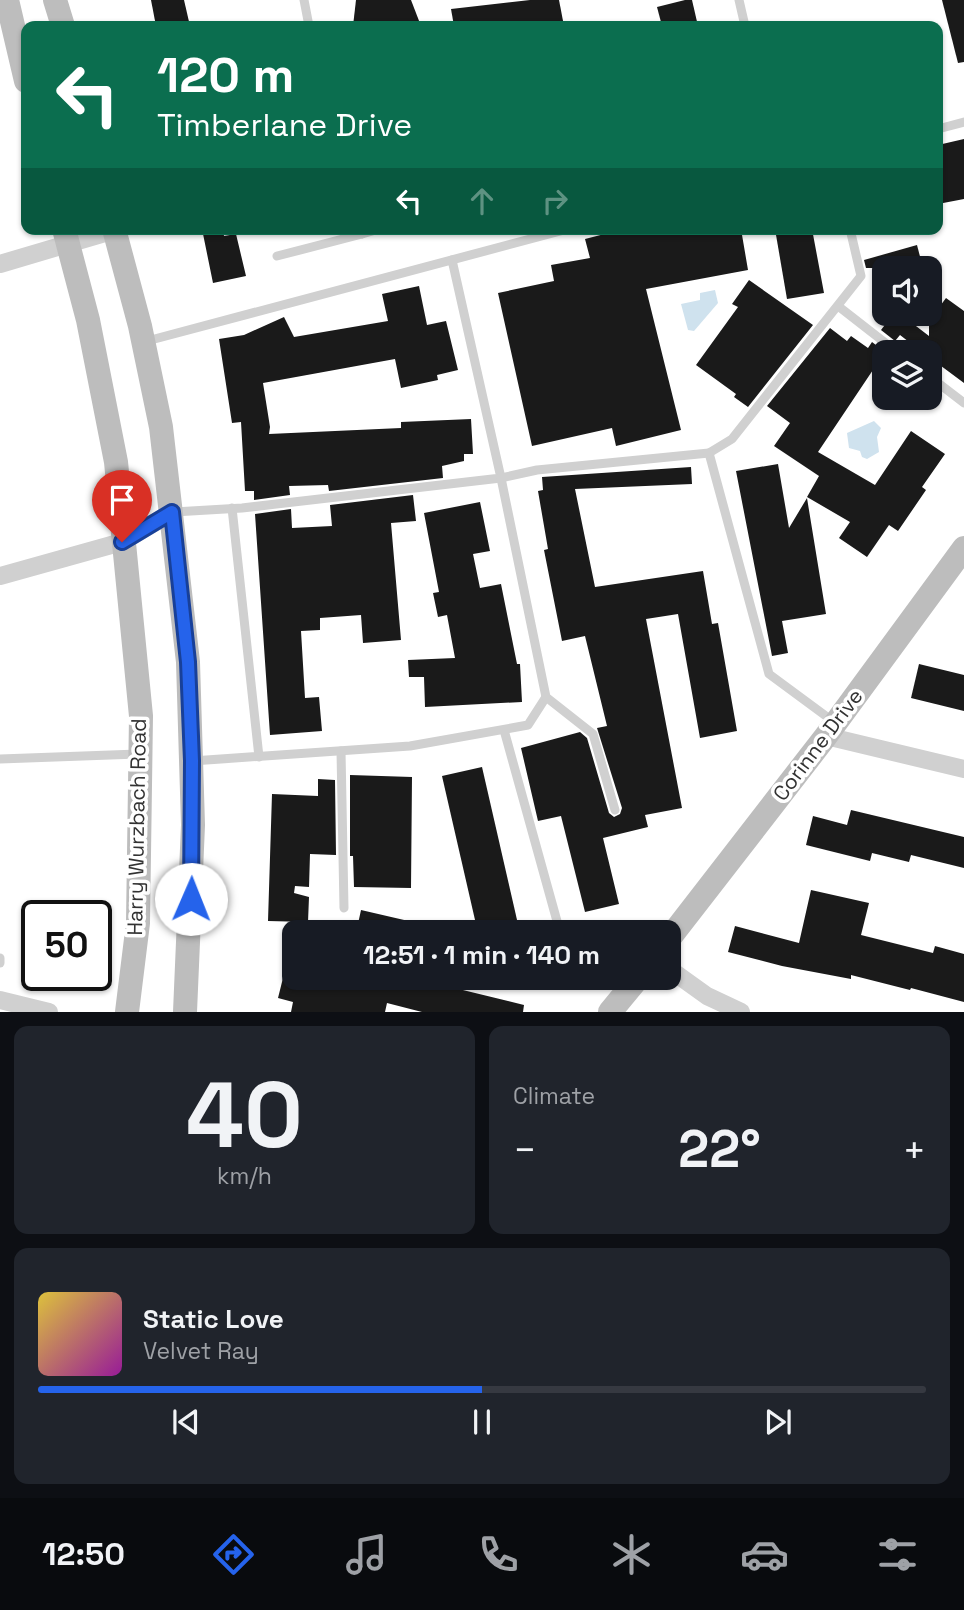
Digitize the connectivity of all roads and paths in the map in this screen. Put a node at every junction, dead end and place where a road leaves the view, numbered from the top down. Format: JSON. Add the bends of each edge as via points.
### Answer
{"nodes":[{"id":1,"x":7,"y":0,"type":"edge"},
{"id":2,"x":55,"y":0,"type":"edge"},
{"id":3,"x":304,"y":0,"type":"edge"},
{"id":4,"x":738,"y":0,"type":"edge"},
{"id":5,"x":61,"y":21,"type":"edge"},
{"id":6,"x":308,"y":21,"type":"edge"},
{"id":7,"x":744,"y":21,"type":"edge"},
{"id":8,"x":21,"y":60,"type":"edge"},
{"id":9,"x":964,"y":122,"type":"edge"},
{"id":10,"x":943,"y":128,"type":"edge"},
{"id":11,"x":84,"y":235,"type":"edge"},
{"id":12,"x":115,"y":235,"type":"edge"},
{"id":13,"x":348,"y":235,"type":"edge"},
{"id":14,"x":546,"y":235,"type":"edge"},
{"id":15,"x":851,"y":235,"type":"edge"},
{"id":16,"x":66,"y":238,"type":"edge"},
{"id":17,"x":277,"y":256,"type":"dead end"},
{"id":18,"x":452,"y":260,"type":"junction"},
{"id":19,"x":0,"y":264,"type":"edge"},
{"id":20,"x":838,"y":306,"type":"junction"},
{"id":21,"x":882,"y":340,"type":"edge"},
{"id":22,"x":143,"y":342,"type":"junction"},
{"id":23,"x":942,"y":386,"type":"edge"},
{"id":24,"x":964,"y":403,"type":"edge"},
{"id":25,"x":709,"y":453,"type":"junction"},
{"id":26,"x":501,"y":478,"type":"junction"},
{"id":27,"x":237,"y":508,"type":"junction"},
{"id":28,"x":172,"y":512,"type":"junction"},
{"id":29,"x":122,"y":542,"type":"junction"},
{"id":30,"x":964,"y":548,"type":"edge"},
{"id":31,"x":0,"y":576,"type":"edge"},
{"id":32,"x":546,"y":697,"type":"junction"},
{"id":33,"x":504,"y":730,"type":"junction"},
{"id":34,"x":831,"y":730,"type":"junction"},
{"id":35,"x":341,"y":751,"type":"junction"},
{"id":36,"x":140,"y":754,"type":"junction"},
{"id":37,"x":259,"y":757,"type":"junction"},
{"id":38,"x":0,"y":759,"type":"edge"},
{"id":39,"x":192,"y":761,"type":"junction"},
{"id":40,"x":964,"y":769,"type":"edge"},
{"id":41,"x":615,"y":810,"type":"dead end"},
{"id":42,"x":344,"y":908,"type":"dead end"},
{"id":43,"x":557,"y":920,"type":"edge"},
{"id":44,"x":681,"y":923,"type":"edge"},
{"id":45,"x":681,"y":977,"type":"edge"},
{"id":46,"x":628,"y":990,"type":"edge"},
{"id":47,"x":0,"y":1000,"type":"edge"},
{"id":48,"x":50,"y":1012,"type":"edge"},
{"id":49,"x":127,"y":1012,"type":"edge"},
{"id":50,"x":185,"y":1012,"type":"edge"},
{"id":51,"x":610,"y":1012,"type":"edge"},
{"id":52,"x":741,"y":1012,"type":"edge"}],
"edges":[{"from":1,"to":8,"type":"main road"},
{"from":2,"to":5,"type":"main road"},
{"from":3,"to":6,"type":"lane"},
{"from":4,"to":7,"type":"lane"},
{"from":9,"to":10,"type":"lane"},
{"from":11,"to":16,"type":"street"},
{"from":12,"to":22,"type":"main road"},
{"from":13,"to":17,"type":"lane"},
{"from":14,"to":18,"type":"lane"},
{"from":15,"to":20,"type":"lane","via":[[861,276]]},
{"from":16,"to":19,"type":"street"},
{"from":16,"to":29,"type":"main road","name":"Harry Wurzbach Road","via":[[88,320],[116,462]]},
{"from":18,"to":22,"type":"lane"},
{"from":18,"to":26,"type":"lane"},
{"from":20,"to":21,"type":"lane"},
{"from":20,"to":25,"type":"lane","via":[[732,439]]},
{"from":22,"to":28,"type":"main road"},
{"from":23,"to":24,"type":"lane"},
{"from":25,"to":26,"type":"lane","via":[[537,470]]},
{"from":25,"to":34,"type":"lane","via":[[769,674]]},
{"from":26,"to":27,"type":"lane"},
{"from":26,"to":32,"type":"lane"},
{"from":27,"to":28,"type":"lane"},
{"from":27,"to":37,"type":"lane"},
{"from":28,"to":29,"type":"street"},
{"from":28,"to":39,"type":"main road","via":[[188,662]]},
{"from":29,"to":31,"type":"street"},
{"from":29,"to":36,"type":"main road","name":"Harry Wurzbach Road","via":[[141,716]]},
{"from":30,"to":34,"type":"main road","name":"Corinne Drive"},
{"from":32,"to":33,"type":"lane","via":[[528,725]]},
{"from":32,"to":41,"type":"lane","via":[[593,734]]},
{"from":33,"to":35,"type":"lane","via":[[410,746]]},
{"from":33,"to":43,"type":"lane"},
{"from":34,"to":40,"type":"street"},
{"from":34,"to":44,"type":"main road","name":"Corinne Drive"},
{"from":35,"to":37,"type":"lane"},
{"from":35,"to":42,"type":"lane"},
{"from":36,"to":38,"type":"lane"},
{"from":36,"to":49,"type":"main road","name":"Harry Wurzbach Road","via":[[138,923]]},
{"from":37,"to":39,"type":"lane"},
{"from":39,"to":50,"type":"main road","via":[[191,924]]},
{"from":45,"to":52,"type":"street"},
{"from":46,"to":51,"type":"main road"},
{"from":47,"to":48,"type":"street"}]}
